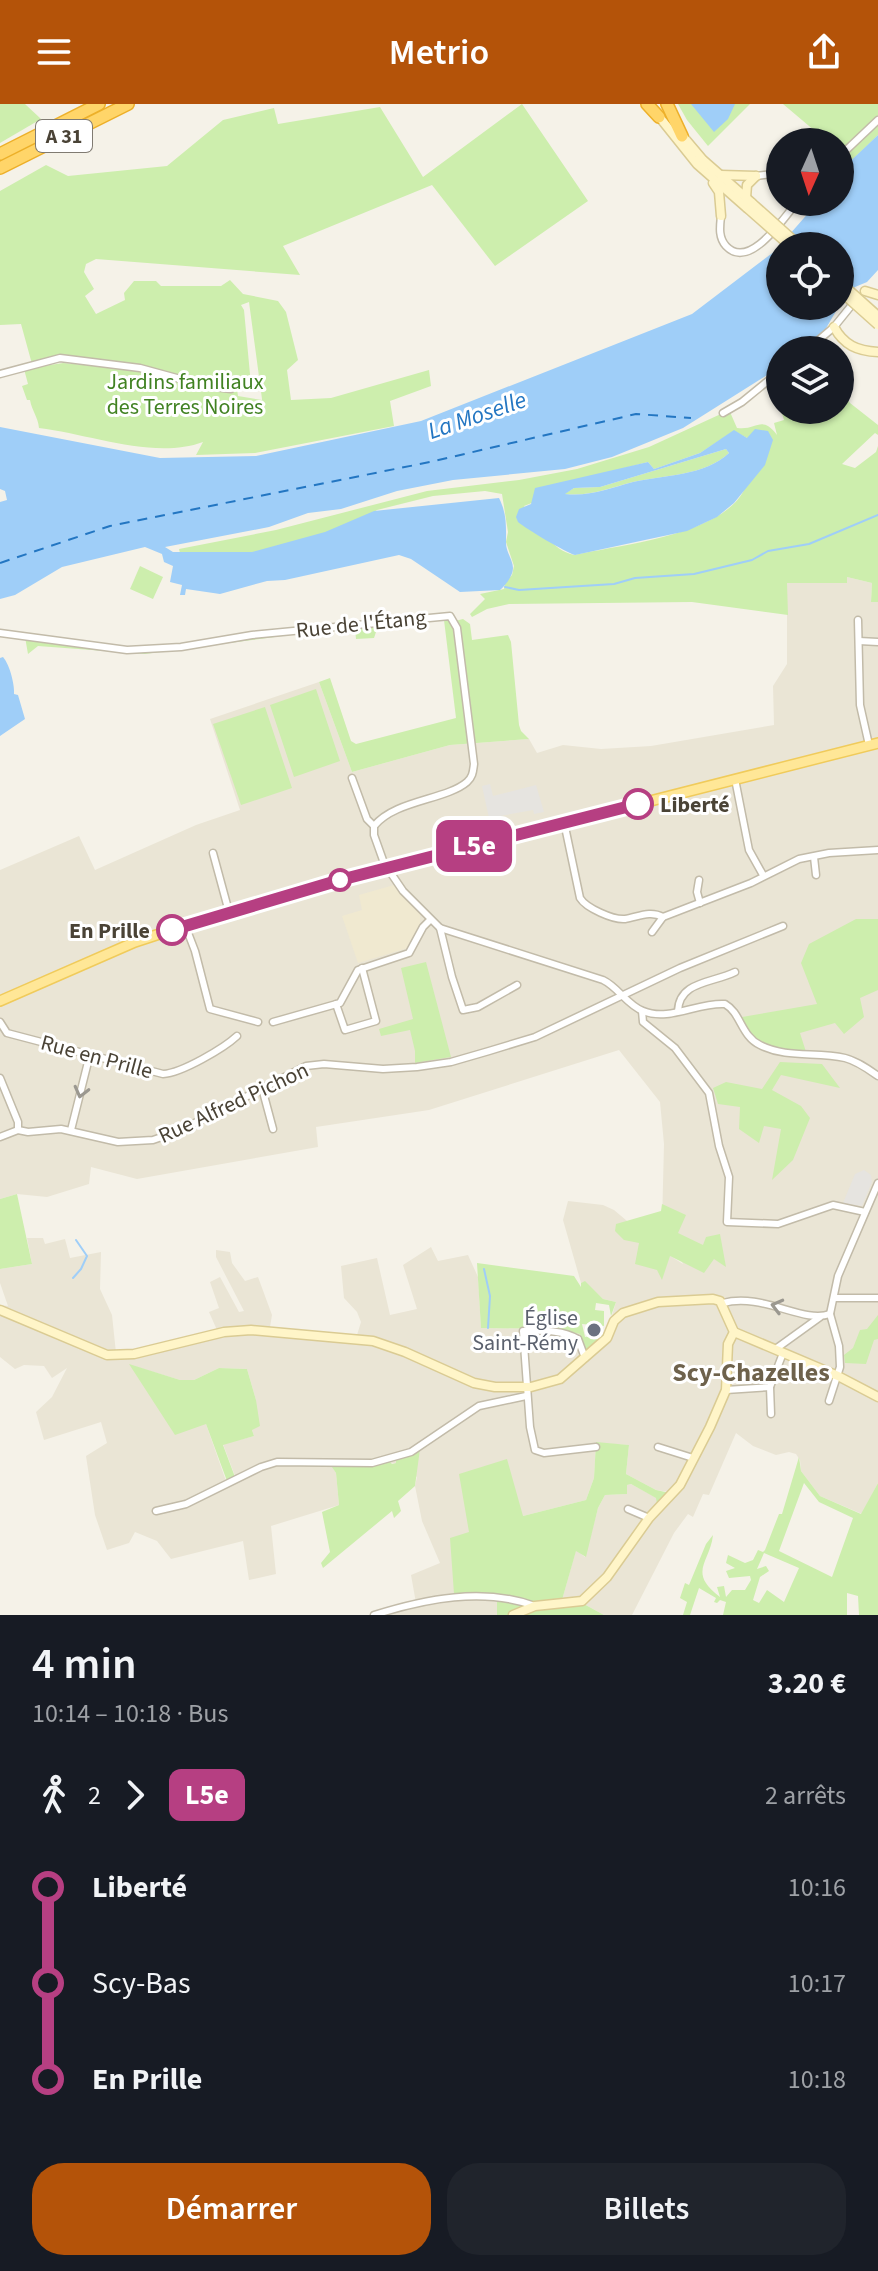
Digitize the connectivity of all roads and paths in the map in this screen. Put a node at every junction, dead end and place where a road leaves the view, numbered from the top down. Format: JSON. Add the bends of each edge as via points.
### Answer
{"nodes":[{"id":1,"x":99,"y":104,"type":"edge"},
{"id":2,"x":128,"y":104,"type":"edge"},
{"id":3,"x":142,"y":104,"type":"edge"},
{"id":4,"x":649,"y":104,"type":"edge"},
{"id":5,"x":664,"y":104,"type":"edge"},
{"id":6,"x":659,"y":117,"type":"joint"},
{"id":7,"x":878,"y":120,"type":"edge"},
{"id":8,"x":75,"y":130,"type":"junction"},
{"id":9,"x":682,"y":136,"type":"joint"},
{"id":10,"x":854,"y":143,"type":"edge"},
{"id":11,"x":0,"y":154,"type":"edge"},
{"id":12,"x":697,"y":164,"type":"junction"},
{"id":13,"x":0,"y":168,"type":"edge"},
{"id":14,"x":721,"y":175,"type":"junction"},
{"id":15,"x":766,"y":175,"type":"edge"},
{"id":16,"x":756,"y":176,"type":"junction"},
{"id":17,"x":747,"y":203,"type":"junction"},
{"id":18,"x":721,"y":216,"type":"junction"},
{"id":19,"x":785,"y":216,"type":"edge"},
{"id":20,"x":776,"y":232,"type":"edge"},
{"id":21,"x":783,"y":232,"type":"edge"},
{"id":22,"x":865,"y":291,"type":"joint"},
{"id":23,"x":854,"y":295,"type":"edge"},
{"id":24,"x":878,"y":295,"type":"edge"},
{"id":25,"x":854,"y":304,"type":"edge"},
{"id":26,"x":878,"y":316,"type":"edge"},
{"id":27,"x":878,"y":325,"type":"edge"},
{"id":28,"x":834,"y":327,"type":"junction"},
{"id":29,"x":823,"y":336,"type":"edge"},
{"id":30,"x":878,"y":352,"type":"edge"},
{"id":31,"x":0,"y":374,"type":"edge"},
{"id":32,"x":766,"y":382,"type":"edge"},
{"id":33,"x":231,"y":389,"type":"dead end"},
{"id":34,"x":723,"y":413,"type":"dead end"},
{"id":35,"x":858,"y":620,"type":"dead end"},
{"id":36,"x":0,"y":633,"type":"edge"},
{"id":37,"x":859,"y":641,"type":"junction"},
{"id":38,"x":878,"y":642,"type":"edge"},
{"id":39,"x":874,"y":744,"type":"edge"},
{"id":40,"x":352,"y":778,"type":"dead end"},
{"id":41,"x":735,"y":779,"type":"junction"},
{"id":42,"x":564,"y":822,"type":"junction"},
{"id":43,"x":374,"y":826,"type":"junction"},
{"id":44,"x":868,"y":840,"type":"dead end"},
{"id":45,"x":875,"y":850,"type":"edge"},
{"id":46,"x":213,"y":853,"type":"dead end"},
{"id":47,"x":814,"y":857,"type":"junction"},
{"id":48,"x":878,"y":861,"type":"edge"},
{"id":49,"x":387,"y":868,"type":"junction"},
{"id":50,"x":763,"y":875,"type":"junction"},
{"id":51,"x":816,"y":875,"type":"dead end"},
{"id":52,"x":699,"y":880,"type":"dead end"},
{"id":53,"x":700,"y":903,"type":"junction"},
{"id":54,"x":229,"y":912,"type":"junction"},
{"id":55,"x":663,"y":917,"type":"junction"},
{"id":56,"x":430,"y":920,"type":"junction"},
{"id":57,"x":185,"y":925,"type":"junction"},
{"id":58,"x":783,"y":926,"type":"dead end"},
{"id":59,"x":440,"y":928,"type":"junction"},
{"id":60,"x":652,"y":932,"type":"dead end"},
{"id":61,"x":362,"y":968,"type":"junction"},
{"id":62,"x":735,"y":972,"type":"dead end"},
{"id":63,"x":517,"y":985,"type":"dead end"},
{"id":64,"x":623,"y":995,"type":"junction"},
{"id":65,"x":0,"y":1001,"type":"edge"},
{"id":66,"x":336,"y":1004,"type":"junction"},
{"id":67,"x":642,"y":1011,"type":"junction"},
{"id":68,"x":678,"y":1011,"type":"junction"},
{"id":69,"x":0,"y":1022,"type":"edge"},
{"id":70,"x":258,"y":1022,"type":"dead end"},
{"id":71,"x":273,"y":1022,"type":"dead end"},
{"id":72,"x":237,"y":1036,"type":"dead end"},
{"id":73,"x":90,"y":1054,"type":"junction"},
{"id":74,"x":878,"y":1076,"type":"edge"},
{"id":75,"x":0,"y":1078,"type":"edge"},
{"id":76,"x":262,"y":1088,"type":"junction"},
{"id":77,"x":273,"y":1129,"type":"dead end"},
{"id":78,"x":18,"y":1130,"type":"junction"},
{"id":79,"x":71,"y":1130,"type":"junction"},
{"id":80,"x":0,"y":1137,"type":"edge"},
{"id":81,"x":878,"y":1183,"type":"edge"},
{"id":82,"x":865,"y":1212,"type":"junction"},
{"id":83,"x":834,"y":1298,"type":"junction"},
{"id":84,"x":878,"y":1298,"type":"edge"},
{"id":85,"x":720,"y":1301,"type":"junction"},
{"id":86,"x":0,"y":1310,"type":"edge"},
{"id":87,"x":830,"y":1314,"type":"junction"},
{"id":88,"x":820,"y":1317,"type":"junction"},
{"id":89,"x":734,"y":1332,"type":"junction"},
{"id":90,"x":780,"y":1351,"type":"junction"},
{"id":91,"x":585,"y":1358,"type":"junction"},
{"id":92,"x":838,"y":1376,"type":"junction"},
{"id":93,"x":770,"y":1387,"type":"junction"},
{"id":94,"x":726,"y":1390,"type":"junction"},
{"id":95,"x":526,"y":1391,"type":"junction"},
{"id":96,"x":878,"y":1397,"type":"edge"},
{"id":97,"x":829,"y":1401,"type":"dead end"},
{"id":98,"x":771,"y":1414,"type":"dead end"},
{"id":99,"x":596,"y":1447,"type":"dead end"},
{"id":100,"x":658,"y":1447,"type":"dead end"},
{"id":101,"x":693,"y":1458,"type":"junction"},
{"id":102,"x":628,"y":1509,"type":"dead end"},
{"id":103,"x":156,"y":1511,"type":"dead end"},
{"id":104,"x":649,"y":1518,"type":"junction"},
{"id":105,"x":535,"y":1606,"type":"junction"},
{"id":106,"x":374,"y":1615,"type":"edge"},
{"id":107,"x":513,"y":1615,"type":"edge"}],
"edges":[{"from":1,"to":11,"type":"highway","number":"A 31"},
{"from":2,"to":8,"type":"highway","number":"A 31"},
{"from":3,"to":8,"type":"highway"},
{"from":4,"to":6,"type":"highway"},
{"from":5,"to":9,"type":"highway"},
{"from":6,"to":12,"type":"street"},
{"from":7,"to":10,"type":"street"},
{"from":8,"to":13,"type":"highway","number":"A 31"},
{"from":9,"to":14,"type":"street"},
{"from":12,"to":17,"type":"street"},
{"from":12,"to":18,"type":"street","via":[[719,192]]},
{"from":14,"to":16,"type":"street"},
{"from":14,"to":17,"type":"street"},
{"from":15,"to":16,"type":"street"},
{"from":16,"to":17,"type":"street","via":[[747,185]]},
{"from":17,"to":18,"type":"street","via":[[730,206]]},
{"from":17,"to":20,"type":"street","bridge":true},
{"from":17,"to":21,"type":"street","bridge":true},
{"from":18,"to":19,"type":"street","via":[[725,245],[747,253]]},
{"from":22,"to":24,"type":"street"},
{"from":22,"to":28,"type":"street"},
{"from":23,"to":26,"type":"street","bridge":true},
{"from":25,"to":27,"type":"street","bridge":true},
{"from":28,"to":29,"type":"street"},
{"from":28,"to":30,"type":"street","via":[[850,346]]},
{"from":31,"to":33,"type":"street","via":[[60,358],[140,368]]},
{"from":32,"to":34,"type":"street"},
{"from":35,"to":37,"type":"street"},
{"from":36,"to":43,"type":"street","name":"Rue de l'Étang","via":[[127,650],[450,616],[457,628],[473,772],[464,784],[409,804]]},
{"from":37,"to":38,"type":"street"},
{"from":37,"to":39,"type":"street","via":[[860,705]]},
{"from":39,"to":41,"type":"main road"},
{"from":40,"to":43,"type":"street"},
{"from":41,"to":42,"type":"main road"},
{"from":41,"to":50,"type":"street","via":[[749,850]]},
{"from":42,"to":49,"type":"main road"},
{"from":42,"to":55,"type":"street","via":[[586,906],[624,919],[652,913]]},
{"from":43,"to":49,"type":"street"},
{"from":44,"to":45,"type":"street"},
{"from":45,"to":47,"type":"street"},
{"from":45,"to":48,"type":"street"},
{"from":46,"to":54,"type":"street"},
{"from":47,"to":50,"type":"street"},
{"from":47,"to":51,"type":"street"},
{"from":49,"to":54,"type":"main road"},
{"from":49,"to":56,"type":"street"},
{"from":50,"to":53,"type":"street"},
{"from":52,"to":53,"type":"street"},
{"from":53,"to":55,"type":"street"},
{"from":54,"to":57,"type":"main road"},
{"from":55,"to":60,"type":"street"},
{"from":56,"to":59,"type":"street"},
{"from":56,"to":61,"type":"street","via":[[409,953]]},
{"from":57,"to":65,"type":"main road"},
{"from":57,"to":70,"type":"street","via":[[210,1009]]},
{"from":58,"to":64,"type":"street","name":"Rue Alfred Pichon"},
{"from":59,"to":63,"type":"street","via":[[463,1010]]},
{"from":59,"to":64,"type":"street","via":[[603,980]]},
{"from":61,"to":66,"type":"street"},
{"from":61,"to":66,"type":"street","via":[[376,1021],[345,1030]]},
{"from":62,"to":68,"type":"street","via":[[685,991]]},
{"from":64,"to":67,"type":"street"},
{"from":64,"to":76,"type":"street","name":"Rue Alfred Pichon","via":[[535,1037],[468,1057],[383,1069],[314,1064]]},
{"from":66,"to":71,"type":"street"},
{"from":67,"to":68,"type":"street"},
{"from":67,"to":82,"type":"street","via":[[643,1022],[675,1048],[709,1093],[728,1173],[727,1222],[778,1224],[833,1205]]},
{"from":68,"to":74,"type":"street","via":[[725,1004],[755,1043],[792,1055],[846,1058]]},
{"from":69,"to":73,"type":"street","name":"Rue en Prille","via":[[7,1033]]},
{"from":72,"to":73,"type":"street","name":"Rue en Prille","via":[[168,1074]]},
{"from":73,"to":79,"type":"street","one_way":true},
{"from":75,"to":78,"type":"street"},
{"from":76,"to":77,"type":"street"},
{"from":76,"to":79,"type":"street","name":"Rue Alfred Pichon","via":[[153,1140],[118,1142]]},
{"from":78,"to":79,"type":"street","name":"Rue Alfred Pichon"},
{"from":78,"to":80,"type":"street"},
{"from":81,"to":82,"type":"street"},
{"from":82,"to":83,"type":"street"},
{"from":83,"to":84,"type":"street"},
{"from":83,"to":87,"type":"street"},
{"from":88,"to":85,"type":"street","one_way":true,"via":[[755,1300]]},
{"from":85,"to":89,"type":"street"},
{"from":85,"to":91,"type":"street","via":[[658,1302],[618,1316],[607,1338]]},
{"from":86,"to":95,"type":"street","via":[[93,1351],[117,1356],[224,1332],[259,1331],[373,1341],[474,1383]]},
{"from":87,"to":88,"type":"street"},
{"from":87,"to":92,"type":"street","via":[[839,1346]]},
{"from":88,"to":90,"type":"street"},
{"from":89,"to":90,"type":"street"},
{"from":89,"to":94,"type":"street","via":[[728,1344]]},
{"from":90,"to":92,"type":"street"},
{"from":90,"to":93,"type":"street"},
{"from":91,"to":95,"type":"street","via":[[555,1382]]},
{"from":91,"to":95,"type":"street","via":[[572,1335],[523,1331]]},
{"from":92,"to":96,"type":"street"},
{"from":92,"to":97,"type":"street"},
{"from":93,"to":94,"type":"street"},
{"from":93,"to":98,"type":"street"},
{"from":94,"to":101,"type":"street"},
{"from":95,"to":99,"type":"street","via":[[535,1450]]},
{"from":95,"to":103,"type":"street","via":[[479,1406],[411,1452],[372,1463],[277,1462],[186,1504]]},
{"from":100,"to":101,"type":"street"},
{"from":101,"to":104,"type":"street","via":[[680,1485]]},
{"from":102,"to":104,"type":"street"},
{"from":104,"to":105,"type":"street","via":[[582,1601]]},
{"from":105,"to":106,"type":"street","via":[[459,1596]]},
{"from":105,"to":107,"type":"street"}]}
